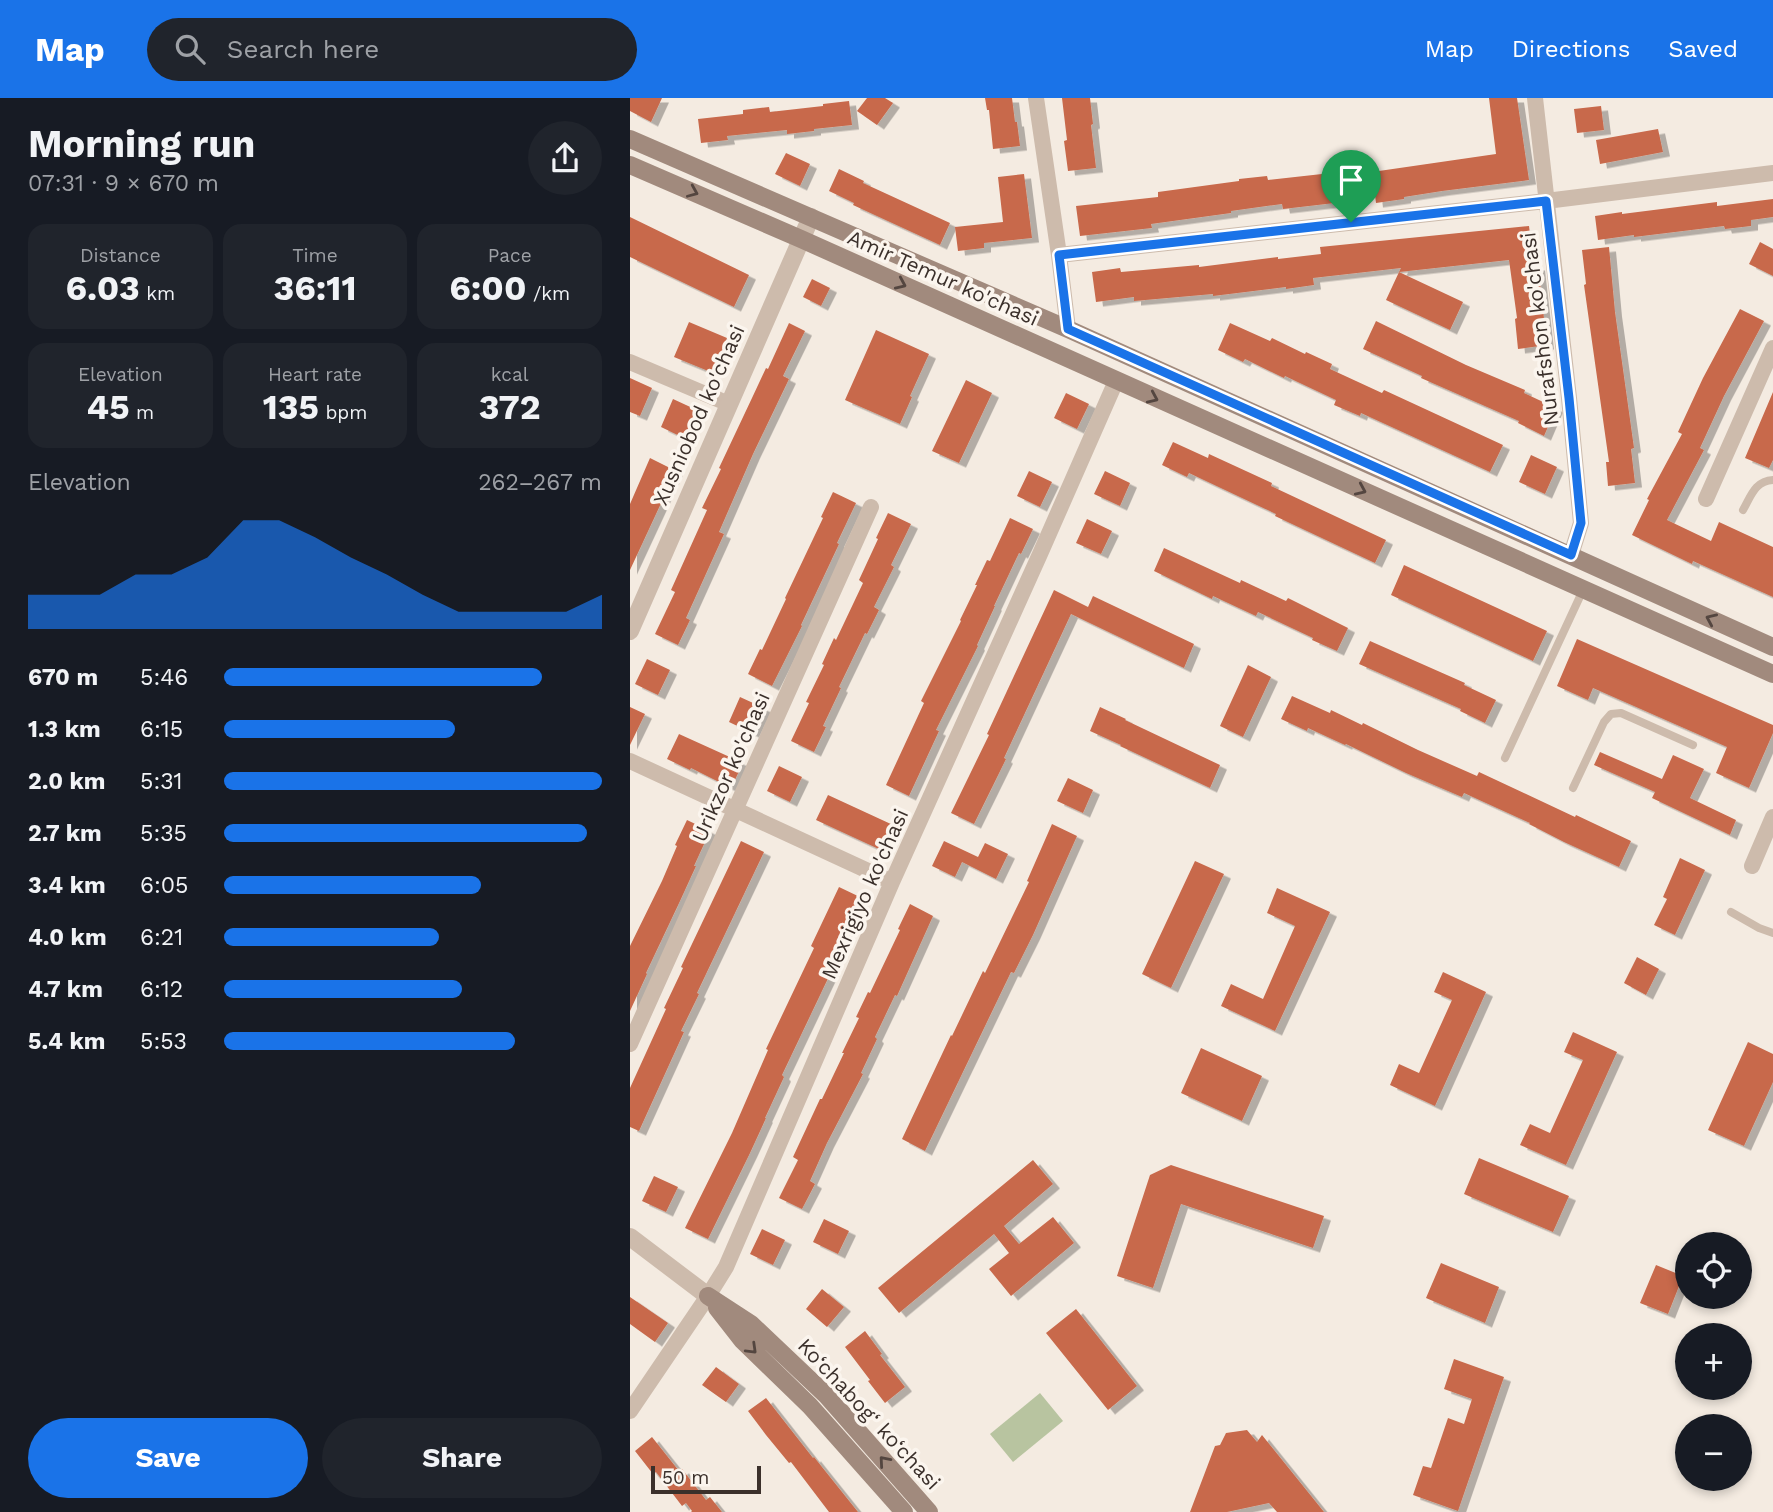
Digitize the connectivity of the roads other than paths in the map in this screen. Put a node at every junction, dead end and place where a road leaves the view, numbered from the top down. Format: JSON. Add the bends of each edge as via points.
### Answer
{"nodes":[{"id":1,"x":1036,"y":98,"type":"edge"},
{"id":2,"x":1535,"y":98,"type":"edge"},
{"id":3,"x":630,"y":139,"type":"edge"},
{"id":4,"x":630,"y":165,"type":"edge"},
{"id":5,"x":1773,"y":173,"type":"edge"},
{"id":6,"x":1546,"y":201,"type":"junction"},
{"id":7,"x":811,"y":218,"type":"junction"},
{"id":8,"x":801,"y":239,"type":"junction"},
{"id":9,"x":1059,"y":255,"type":"junction"},
{"id":10,"x":1068,"y":329,"type":"junction"},
{"id":11,"x":1773,"y":348,"type":"edge"},
{"id":12,"x":630,"y":362,"type":"edge"},
{"id":13,"x":1116,"y":381,"type":"junction"},
{"id":14,"x":729,"y":404,"type":"junction"},
{"id":15,"x":1773,"y":480,"type":"edge"},
{"id":16,"x":1706,"y":499,"type":"dead end"},
{"id":17,"x":871,"y":508,"type":"dead end"},
{"id":18,"x":1743,"y":510,"type":"dead end"},
{"id":19,"x":1571,"y":555,"type":"junction"},
{"id":20,"x":1583,"y":590,"type":"junction"},
{"id":21,"x":630,"y":631,"type":"edge"},
{"id":22,"x":1773,"y":647,"type":"edge"},
{"id":23,"x":1773,"y":674,"type":"edge"},
{"id":24,"x":1693,"y":745,"type":"dead end"},
{"id":25,"x":1505,"y":758,"type":"dead end"},
{"id":26,"x":630,"y":761,"type":"edge"},
{"id":27,"x":1573,"y":788,"type":"dead end"},
{"id":28,"x":735,"y":809,"type":"junction"},
{"id":29,"x":1773,"y":817,"type":"edge"},
{"id":30,"x":1752,"y":866,"type":"dead end"},
{"id":31,"x":892,"y":882,"type":"junction"},
{"id":32,"x":1731,"y":912,"type":"dead end"},
{"id":33,"x":1773,"y":933,"type":"edge"},
{"id":34,"x":630,"y":1044,"type":"edge"},
{"id":35,"x":630,"y":1237,"type":"edge"},
{"id":36,"x":708,"y":1296,"type":"junction"},
{"id":37,"x":630,"y":1411,"type":"edge"},
{"id":38,"x":904,"y":1512,"type":"edge"},
{"id":39,"x":929,"y":1512,"type":"edge"}],
"edges":[{"from":1,"to":9,"type":"street"},
{"from":2,"to":6,"type":"street","name":"Nurafshon ko'chasi"},
{"from":3,"to":7,"type":"main road","name":"Amir Temur ko'chasi"},
{"from":4,"to":8,"type":"main road","name":"Amir Temur ko'chasi","one_way":true},
{"from":5,"to":6,"type":"street"},
{"from":6,"to":9,"type":"street"},
{"from":6,"to":19,"type":"street","name":"Nurafshon ko'chasi","via":[[1581,523]]},
{"from":7,"to":8,"type":"street","name":"Xusniobod ko'chasi"},
{"from":7,"to":10,"type":"main road","name":"Amir Temur ko'chasi"},
{"from":8,"to":13,"type":"main road","name":"Amir Temur ko'chasi","one_way":true},
{"from":8,"to":14,"type":"street","name":"Xusniobod ko'chasi"},
{"from":9,"to":10,"type":"street"},
{"from":10,"to":19,"type":"main road","name":"Amir Temur ko'chasi"},
{"from":11,"to":16,"type":"street"},
{"from":12,"to":14,"type":"street"},
{"from":13,"to":20,"type":"main road","name":"Amir Temur ko'chasi","one_way":true},
{"from":13,"to":31,"type":"street","name":"Mexrigiyo ko'chasi"},
{"from":14,"to":21,"type":"street","name":"Xusniobod ko'chasi"},
{"from":15,"to":18,"type":"lane","via":[[1756,485]]},
{"from":17,"to":28,"type":"street","name":"Urikzor ko'chasi"},
{"from":22,"to":19,"type":"main road","name":"Amir Temur ko'chasi","one_way":true},
{"from":20,"to":23,"type":"main road","name":"Amir Temur ko'chasi"},
{"from":20,"to":25,"type":"lane"},
{"from":24,"to":27,"type":"lane","via":[[1621,713],[1611,714]]},
{"from":26,"to":28,"type":"street"},
{"from":28,"to":31,"type":"street"},
{"from":28,"to":34,"type":"street","name":"Urikzor ko'chasi"},
{"from":29,"to":30,"type":"street"},
{"from":31,"to":36,"type":"street","name":"Mexrigiyo ko'chasi","via":[[726,1267]]},
{"from":32,"to":33,"type":"lane"},
{"from":35,"to":36,"type":"street","name":"Ko‘chabog‘ ko‘chasi"},
{"from":36,"to":37,"type":"street","name":"Mexrigiyo ko'chasi"},
{"from":36,"to":38,"type":"main road","name":"Ko‘chabog‘ ko‘chasi","one_way":true,"via":[[742,1340],[810,1406]]},
{"from":39,"to":36,"type":"main road","name":"Ko‘chabog‘ ko‘chasi","one_way":true,"via":[[827,1396],[751,1324]]}]}
